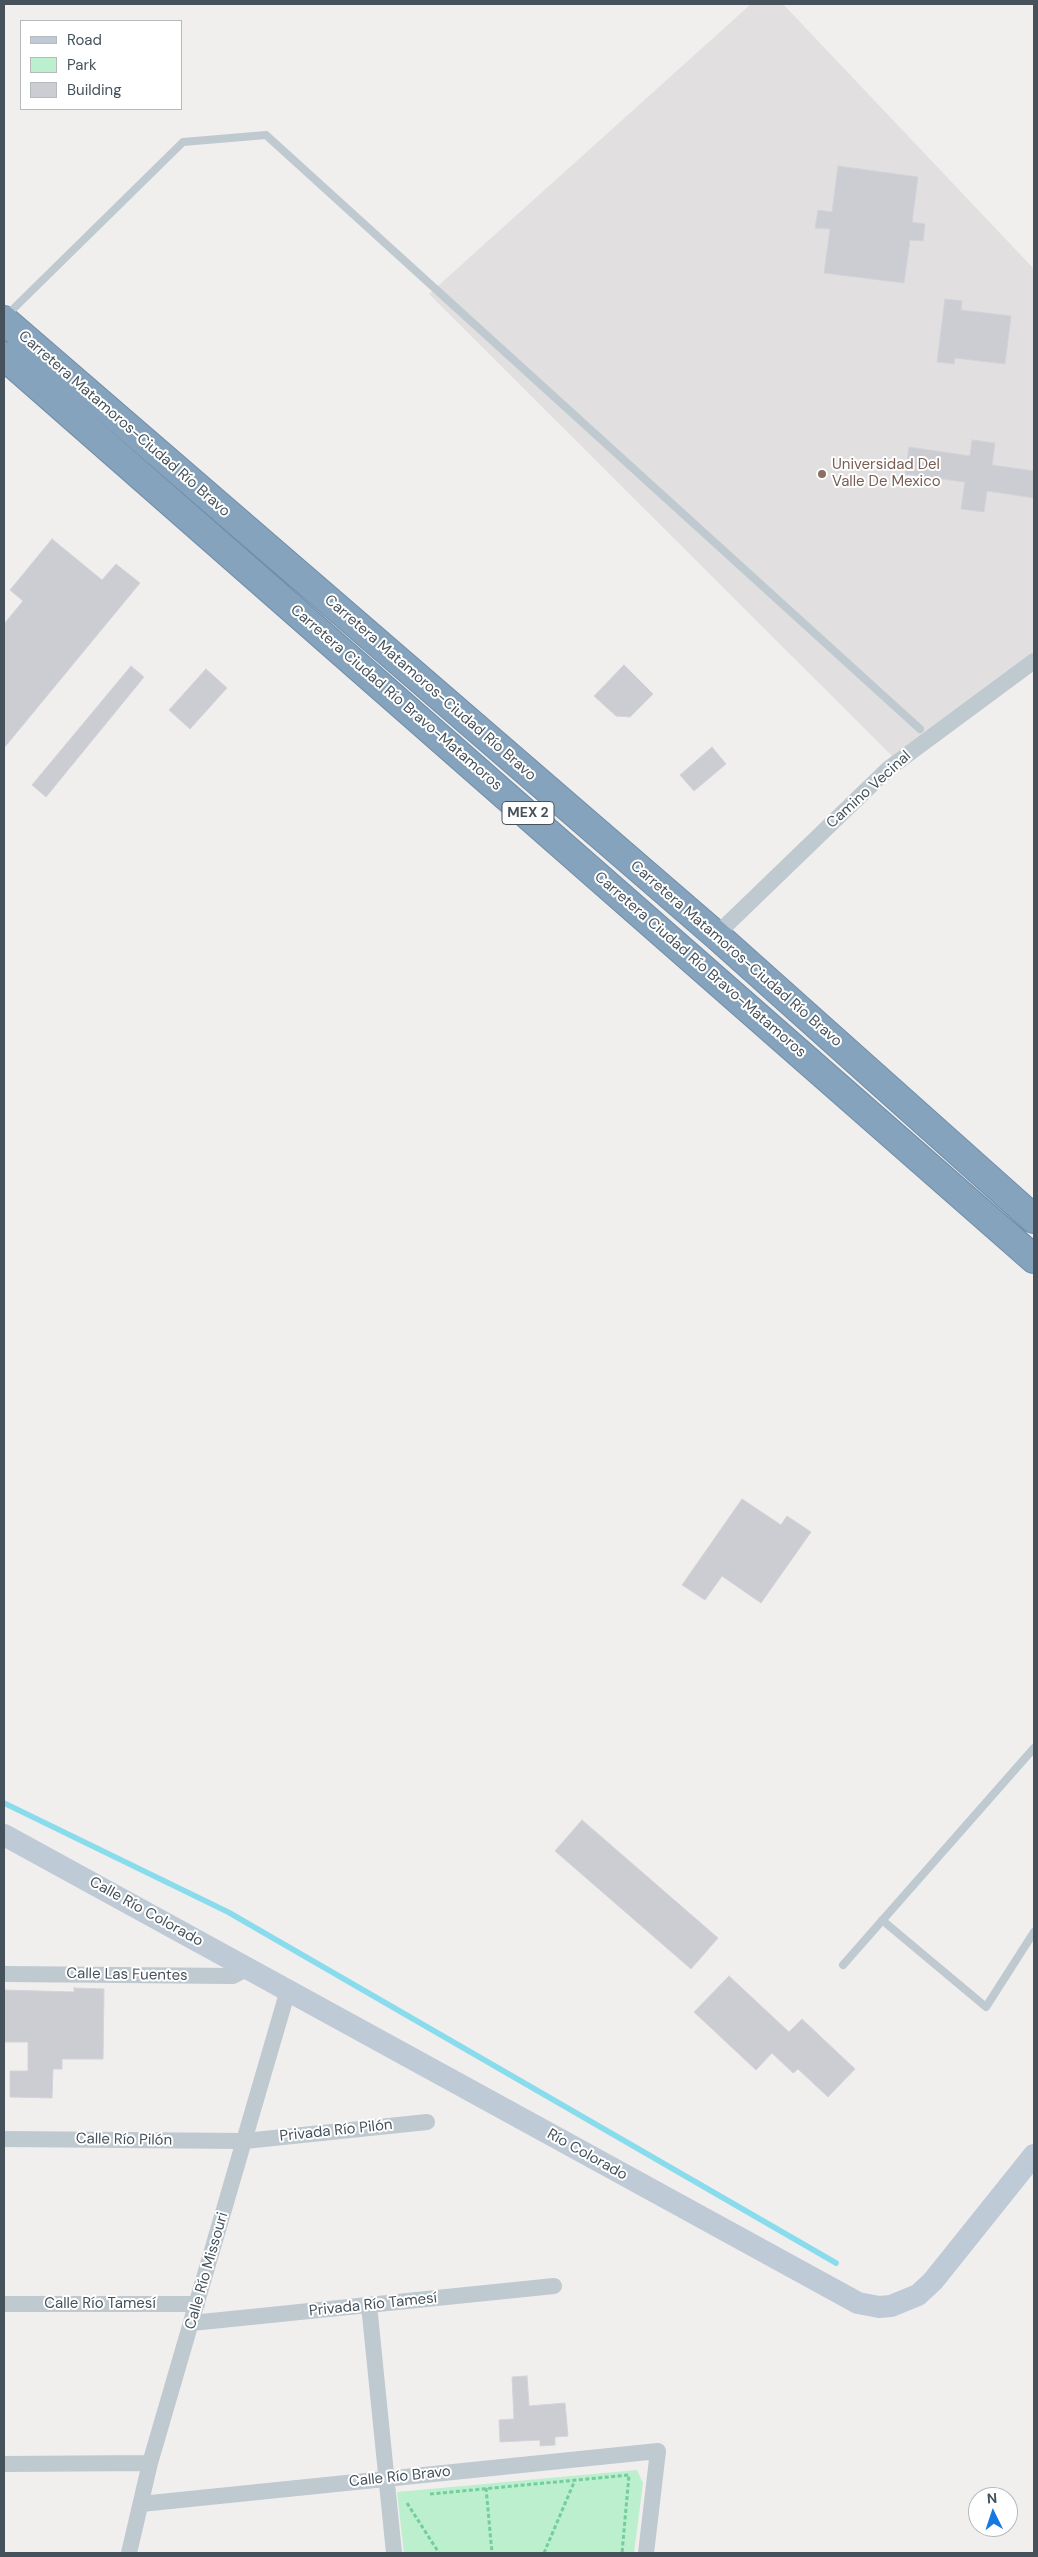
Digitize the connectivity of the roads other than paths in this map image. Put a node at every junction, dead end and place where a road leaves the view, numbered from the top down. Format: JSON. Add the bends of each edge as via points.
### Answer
{"nodes":[{"id":1,"x":4,"y":319,"type":"edge"},
{"id":2,"x":41,"y":353,"type":"junction"},
{"id":3,"x":12,"y":363,"type":"edge"},
{"id":4,"x":1034,"y":661,"type":"edge"},
{"id":5,"x":920,"y":729,"type":"dead end"},
{"id":6,"x":487,"y":737,"type":"junction"},
{"id":7,"x":468,"y":760,"type":"junction"},
{"id":8,"x":716,"y":935,"type":"junction"},
{"id":9,"x":1029,"y":1214,"type":"edge"},
{"id":10,"x":1003,"y":1231,"type":"junction"},
{"id":11,"x":1034,"y":1259,"type":"edge"},
{"id":12,"x":1034,"y":1748,"type":"edge"},
{"id":13,"x":4,"y":1835,"type":"edge"},
{"id":14,"x":882,"y":1920,"type":"junction"},
{"id":15,"x":1034,"y":1932,"type":"edge"},
{"id":16,"x":843,"y":1965,"type":"dead end"},
{"id":17,"x":248,"y":1968,"type":"junction"},
{"id":18,"x":4,"y":1974,"type":"edge"},
{"id":19,"x":288,"y":1990,"type":"junction"},
{"id":20,"x":427,"y":2122,"type":"dead end"},
{"id":21,"x":4,"y":2139,"type":"edge"},
{"id":22,"x":245,"y":2141,"type":"junction"},
{"id":23,"x":1034,"y":2155,"type":"edge"},
{"id":24,"x":554,"y":2286,"type":"dead end"},
{"id":25,"x":4,"y":2304,"type":"edge"},
{"id":26,"x":197,"y":2304,"type":"junction"},
{"id":27,"x":369,"y":2305,"type":"junction"},
{"id":28,"x":192,"y":2323,"type":"junction"},
{"id":29,"x":150,"y":2462,"type":"junction"},
{"id":30,"x":4,"y":2464,"type":"edge"},
{"id":31,"x":386,"y":2478,"type":"junction"},
{"id":32,"x":141,"y":2504,"type":"junction"},
{"id":33,"x":129,"y":2553,"type":"edge"},
{"id":34,"x":394,"y":2553,"type":"edge"},
{"id":35,"x":646,"y":2553,"type":"edge"}],
"edges":[{"from":1,"to":2,"type":"highway","name":"Carretera Matamoros-Ciudad Río Bravo","number":"MEX 2"},
{"from":1,"to":5,"type":"lane","via":[[182,142],[266,135]]},
{"from":2,"to":3,"type":"highway"},
{"from":2,"to":6,"type":"highway","name":"Carretera Matamoros-Ciudad Río Bravo","number":"MEX 2"},
{"from":3,"to":7,"type":"highway","name":"Carretera Ciudad Río Bravo-Matamoros","number":"MEX 2"},
{"from":4,"to":8,"type":"street","name":"Camino Vecinal","via":[[888,769]]},
{"from":6,"to":7,"type":"highway"},
{"from":6,"to":8,"type":"highway","name":"Carretera Matamoros-Ciudad Río Bravo","number":"MEX 2"},
{"from":7,"to":10,"type":"highway","name":"Carretera Ciudad Río Bravo-Matamoros","number":"MEX 2"},
{"from":8,"to":9,"type":"highway","name":"Carretera Matamoros-Ciudad Río Bravo","number":"MEX 2"},
{"from":9,"to":10,"type":"highway"},
{"from":10,"to":11,"type":"highway","name":"Carretera Ciudad Río Bravo-Matamoros","number":"MEX 2"},
{"from":12,"to":14,"type":"lane"},
{"from":13,"to":17,"type":"street","name":"Calle Río Colorado"},
{"from":14,"to":15,"type":"lane","via":[[986,2007]]},
{"from":14,"to":16,"type":"lane"},
{"from":17,"to":18,"type":"street","name":"Calle Las Fuentes","via":[[233,1976]]},
{"from":17,"to":19,"type":"street","name":"Calle Río Colorado"},
{"from":19,"to":22,"type":"street","name":"Calle Río Missouri"},
{"from":19,"to":23,"type":"street","name":"Río Colorado","via":[[858,2303],[890,2306],[918,2295]]},
{"from":20,"to":22,"type":"street","name":"Privada Río Pilón"},
{"from":21,"to":22,"type":"street","name":"Calle Río Pilón"},
{"from":22,"to":26,"type":"street","name":"Calle Río Missouri"},
{"from":24,"to":27,"type":"street","name":"Privada Río Tamesí"},
{"from":25,"to":26,"type":"street","name":"Calle Río Tamesí"},
{"from":26,"to":28,"type":"street","name":"Calle Río Missouri"},
{"from":27,"to":28,"type":"street","name":"Privada Río Tamesí"},
{"from":27,"to":31,"type":"street"},
{"from":28,"to":29,"type":"street","name":"Calle Río Missouri"},
{"from":29,"to":30,"type":"street"},
{"from":29,"to":32,"type":"street","name":"Calle Río Missouri"},
{"from":31,"to":32,"type":"street","name":"Calle Río Bravo"},
{"from":31,"to":34,"type":"street"},
{"from":31,"to":35,"type":"street","name":"Calle Río Bravo","via":[[658,2451]]},
{"from":32,"to":33,"type":"street","name":"Calle Río Missouri"}]}
